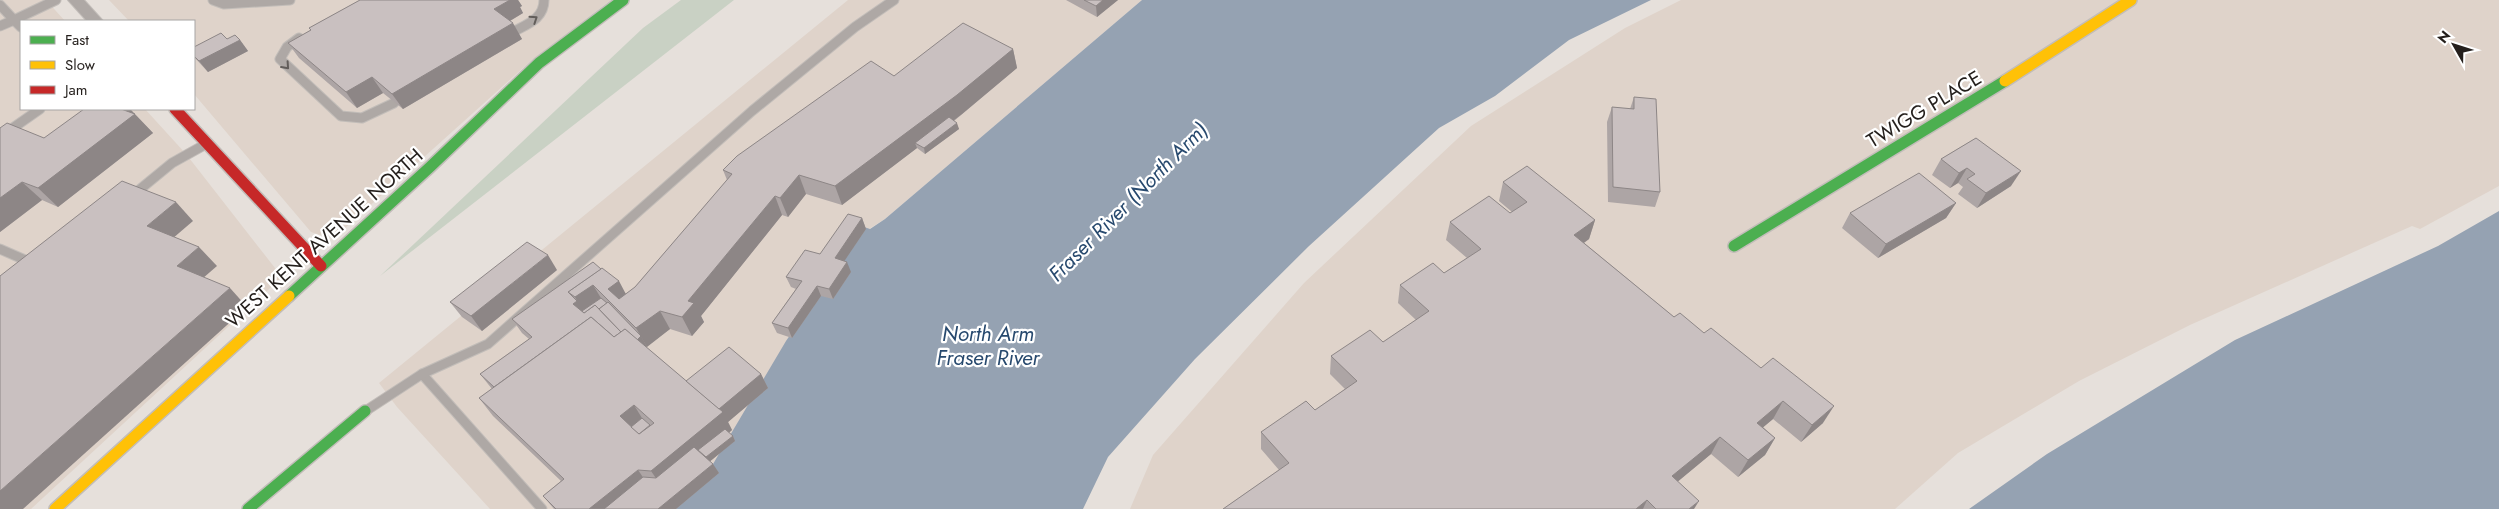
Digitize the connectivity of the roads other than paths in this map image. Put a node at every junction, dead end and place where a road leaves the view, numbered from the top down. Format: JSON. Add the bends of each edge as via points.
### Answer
{"nodes":[{"id":1,"x":56,"y":0,"type":"edge"},
{"id":2,"x":75,"y":0,"type":"edge"},
{"id":3,"x":213,"y":0,"type":"edge"},
{"id":4,"x":290,"y":0,"type":"edge"},
{"id":5,"x":544,"y":0,"type":"edge"},
{"id":6,"x":623,"y":0,"type":"edge"},
{"id":7,"x":894,"y":0,"type":"edge"},
{"id":8,"x":2131,"y":0,"type":"edge"},
{"id":9,"x":0,"y":5,"type":"edge"},
{"id":10,"x":14,"y":20,"type":"junction"},
{"id":11,"x":94,"y":20,"type":"edge"},
{"id":12,"x":0,"y":26,"type":"edge"},
{"id":13,"x":20,"y":26,"type":"edge"},
{"id":14,"x":514,"y":32,"type":"dead end"},
{"id":15,"x":304,"y":35,"type":"edge"},
{"id":16,"x":394,"y":102,"type":"edge"},
{"id":17,"x":39,"y":110,"type":"edge"},
{"id":18,"x":176,"y":110,"type":"edge"},
{"id":19,"x":0,"y":137,"type":"edge"},
{"id":20,"x":206,"y":144,"type":"junction"},
{"id":21,"x":127,"y":200,"type":"edge"},
{"id":22,"x":1734,"y":246,"type":"dead end"},
{"id":23,"x":0,"y":249,"type":"edge"},
{"id":24,"x":321,"y":266,"type":"junction"},
{"id":25,"x":43,"y":268,"type":"edge"},
{"id":26,"x":422,"y":374,"type":"junction"},
{"id":27,"x":365,"y":411,"type":"joint"},
{"id":28,"x":55,"y":509,"type":"edge"},
{"id":29,"x":248,"y":509,"type":"edge"},
{"id":30,"x":542,"y":509,"type":"edge"}],
"edges":[{"from":1,"to":10,"type":"lane"},
{"from":2,"to":11,"type":"street"},
{"from":3,"to":4,"type":"lane","via":[[224,4]]},
{"from":14,"to":5,"type":"lane","one_way":true,"via":[[540,16],[545,10]]},
{"from":6,"to":24,"type":"street","name":"WEST KENT AVENUE NORTH","via":[[539,63]]},
{"from":7,"to":26,"type":"lane","via":[[752,111],[488,344]]},
{"from":8,"to":22,"type":"street","name":"TWIGG PLACE","via":[[2020,72]]},
{"from":9,"to":10,"type":"lane"},
{"from":10,"to":12,"type":"lane"},
{"from":10,"to":13,"type":"lane"},
{"from":15,"to":16,"type":"lane","one_way":true,"via":[[286,46],[280,59],[341,116],[360,118]]},
{"from":17,"to":19,"type":"lane"},
{"from":18,"to":20,"type":"street"},
{"from":20,"to":21,"type":"lane","via":[[172,163]]},
{"from":20,"to":24,"type":"street"},
{"from":23,"to":25,"type":"lane"},
{"from":24,"to":28,"type":"street","name":"WEST KENT AVENUE NORTH"},
{"from":26,"to":27,"type":"lane"},
{"from":26,"to":30,"type":"lane"},
{"from":27,"to":29,"type":"street"}]}
